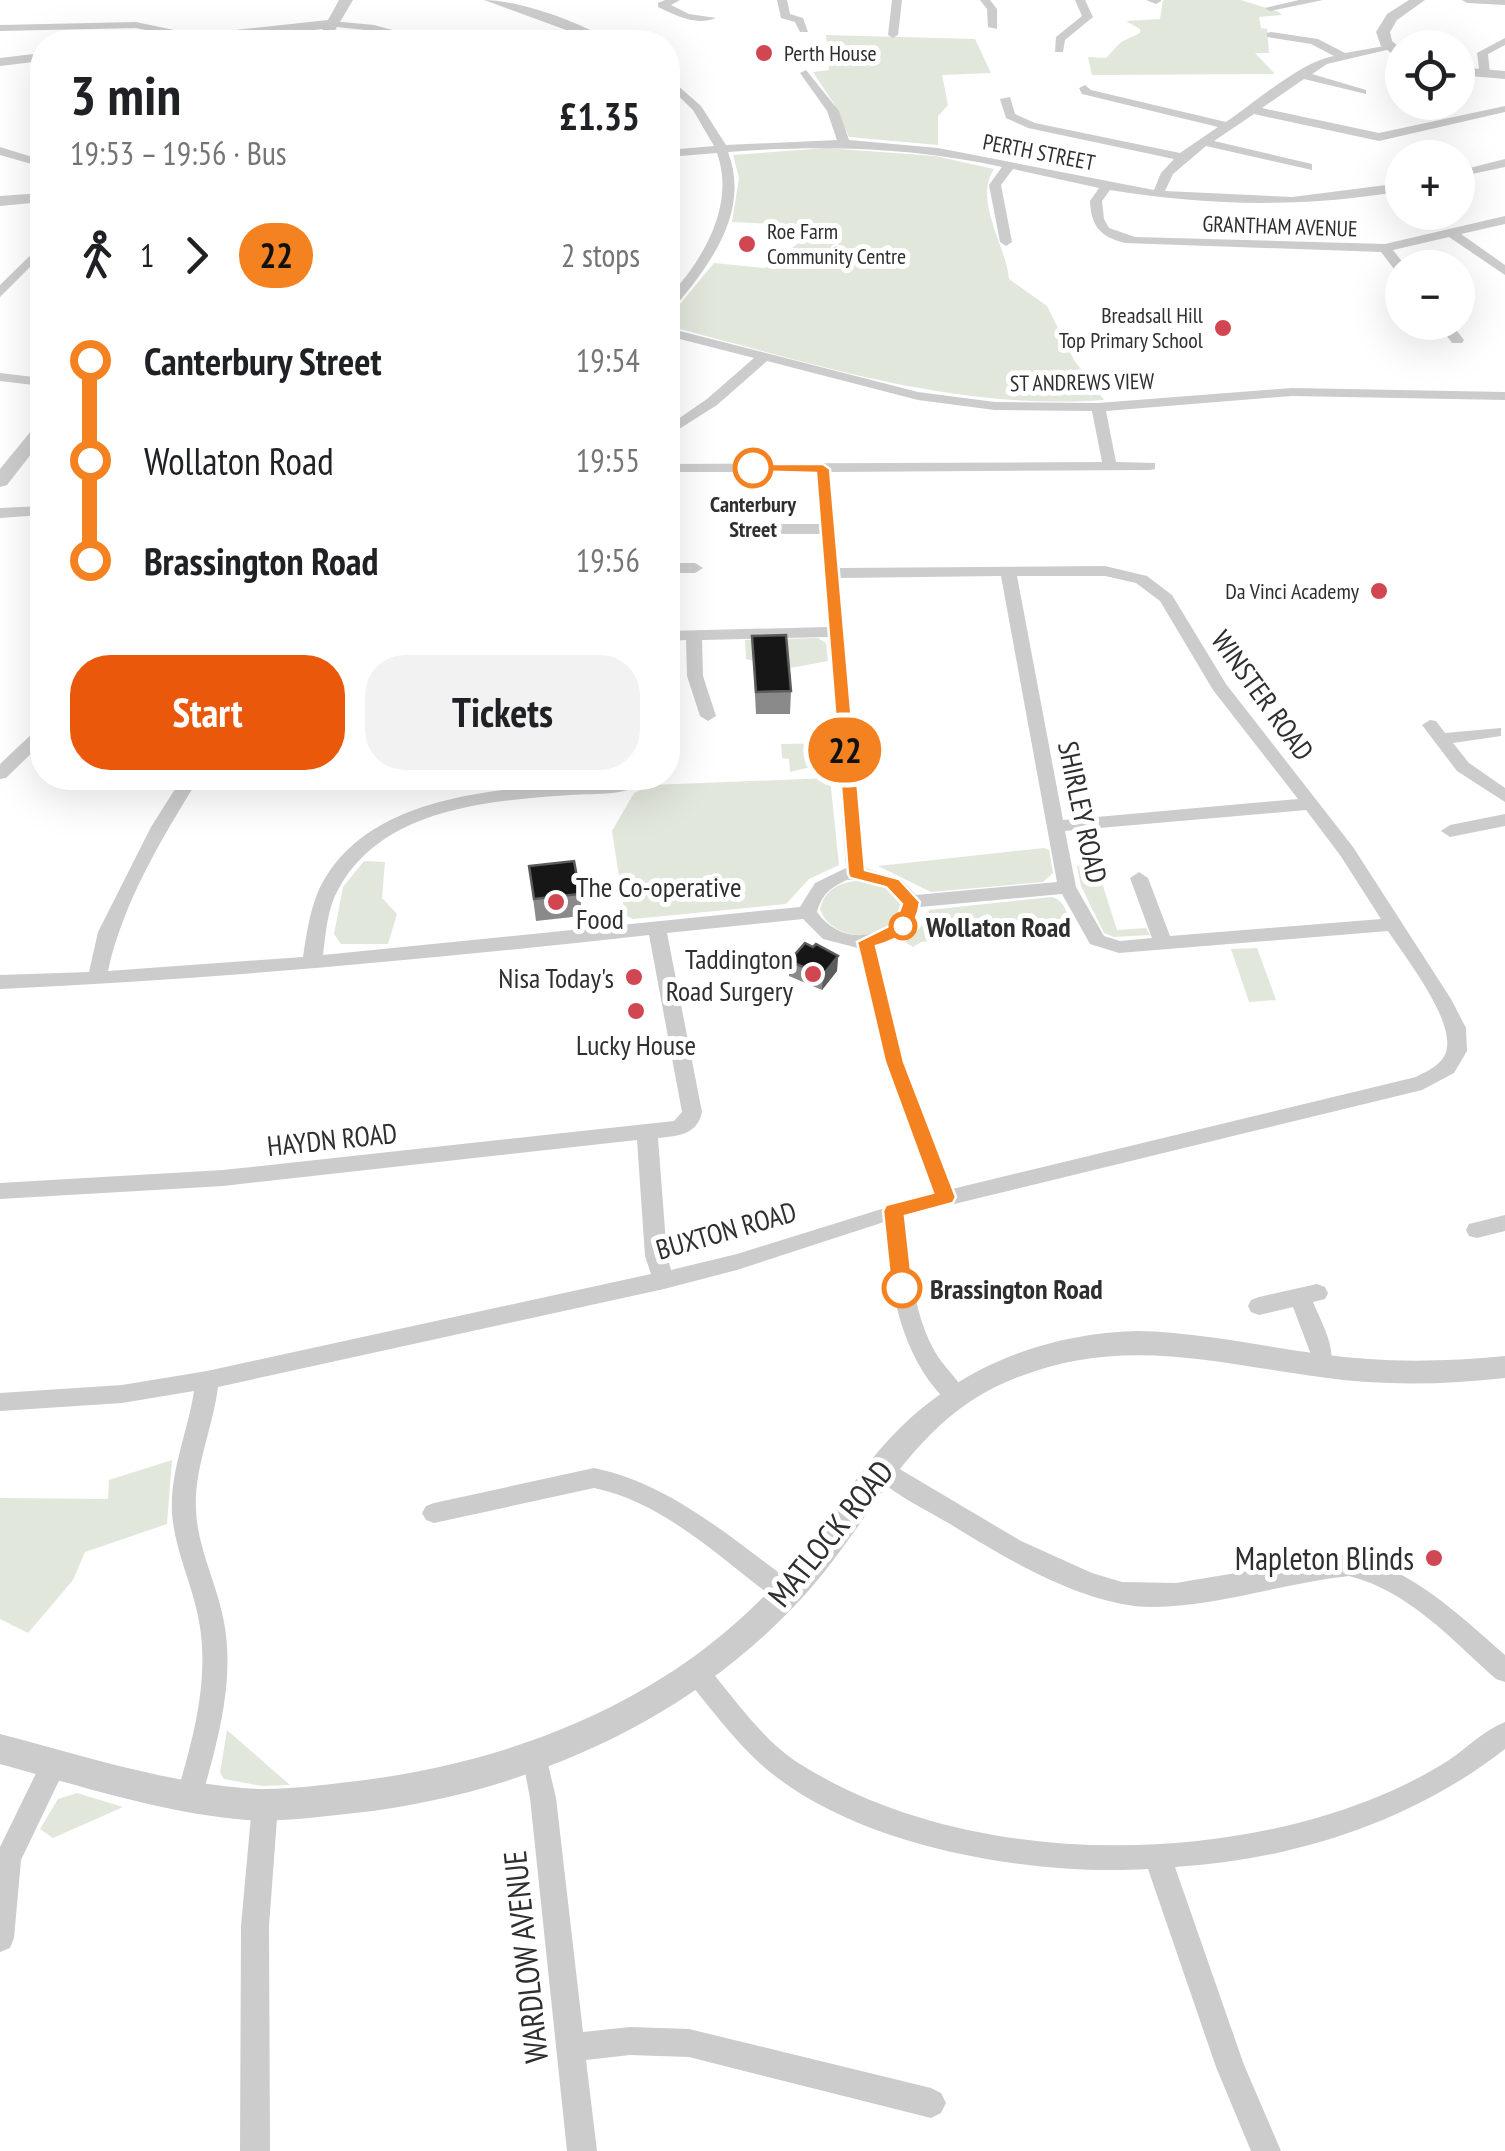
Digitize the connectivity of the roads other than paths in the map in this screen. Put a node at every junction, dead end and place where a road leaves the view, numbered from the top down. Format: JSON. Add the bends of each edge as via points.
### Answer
{"nodes":[{"id":1,"x":346,"y":0,"type":"edge"},
{"id":2,"x":489,"y":0,"type":"edge"},
{"id":3,"x":675,"y":0,"type":"edge"},
{"id":4,"x":782,"y":0,"type":"edge"},
{"id":5,"x":896,"y":0,"type":"edge"},
{"id":6,"x":984,"y":0,"type":"edge"},
{"id":7,"x":1080,"y":0,"type":"edge"},
{"id":8,"x":1318,"y":0,"type":"edge"},
{"id":9,"x":1467,"y":0,"type":"edge"},
{"id":10,"x":1413,"y":1,"type":"edge"},
{"id":11,"x":1505,"y":2,"type":"edge"},
{"id":12,"x":1270,"y":8,"type":"dead end"},
{"id":13,"x":711,"y":18,"type":"dead end"},
{"id":14,"x":332,"y":24,"type":"junction"},
{"id":15,"x":993,"y":27,"type":"dead end"},
{"id":16,"x":0,"y":28,"type":"edge"},
{"id":17,"x":162,"y":30,"type":"edge"},
{"id":18,"x":279,"y":30,"type":"edge"},
{"id":19,"x":329,"y":30,"type":"edge"},
{"id":20,"x":382,"y":30,"type":"edge"},
{"id":21,"x":580,"y":30,"type":"edge"},
{"id":22,"x":804,"y":30,"type":"dead end"},
{"id":23,"x":892,"y":34,"type":"dead end"},
{"id":24,"x":1278,"y":34,"type":"dead end"},
{"id":25,"x":1385,"y":41,"type":"edge"},
{"id":26,"x":1505,"y":41,"type":"edge"},
{"id":27,"x":1059,"y":50,"type":"dead end"},
{"id":28,"x":1385,"y":53,"type":"edge"},
{"id":29,"x":1341,"y":55,"type":"junction"},
{"id":30,"x":30,"y":58,"type":"edge"},
{"id":31,"x":0,"y":62,"type":"edge"},
{"id":32,"x":806,"y":73,"type":"dead end"},
{"id":33,"x":1475,"y":73,"type":"edge"},
{"id":34,"x":1484,"y":74,"type":"junction"},
{"id":35,"x":1505,"y":75,"type":"edge"},
{"id":36,"x":1302,"y":76,"type":"junction"},
{"id":37,"x":1085,"y":88,"type":"dead end"},
{"id":38,"x":680,"y":92,"type":"edge"},
{"id":39,"x":1362,"y":92,"type":"dead end"},
{"id":40,"x":1006,"y":99,"type":"dead end"},
{"id":41,"x":1505,"y":108,"type":"edge"},
{"id":42,"x":1253,"y":110,"type":"junction"},
{"id":43,"x":1228,"y":126,"type":"junction"},
{"id":44,"x":1204,"y":142,"type":"junction"},
{"id":45,"x":844,"y":144,"type":"junction"},
{"id":46,"x":722,"y":150,"type":"junction"},
{"id":47,"x":0,"y":151,"type":"edge"},
{"id":48,"x":680,"y":153,"type":"edge"},
{"id":49,"x":1182,"y":157,"type":"junction"},
{"id":50,"x":30,"y":160,"type":"edge"},
{"id":51,"x":1304,"y":162,"type":"dead end"},
{"id":52,"x":1505,"y":163,"type":"edge"},
{"id":53,"x":1009,"y":166,"type":"junction"},
{"id":54,"x":1475,"y":170,"type":"edge"},
{"id":55,"x":1107,"y":186,"type":"junction"},
{"id":56,"x":1385,"y":190,"type":"edge"},
{"id":57,"x":1158,"y":194,"type":"junction"},
{"id":58,"x":30,"y":199,"type":"edge"},
{"id":59,"x":0,"y":201,"type":"edge"},
{"id":60,"x":1505,"y":220,"type":"edge"},
{"id":61,"x":1452,"y":232,"type":"junction"},
{"id":62,"x":1008,"y":237,"type":"dead end"},
{"id":63,"x":1386,"y":248,"type":"joint"},
{"id":64,"x":30,"y":261,"type":"edge"},
{"id":65,"x":1505,"y":271,"type":"edge"},
{"id":66,"x":0,"y":293,"type":"edge"},
{"id":67,"x":680,"y":293,"type":"edge"},
{"id":68,"x":680,"y":335,"type":"edge"},
{"id":69,"x":764,"y":357,"type":"junction"},
{"id":70,"x":0,"y":377,"type":"edge"},
{"id":71,"x":30,"y":381,"type":"edge"},
{"id":72,"x":1505,"y":396,"type":"edge"},
{"id":73,"x":1098,"y":408,"type":"junction"},
{"id":74,"x":680,"y":424,"type":"edge"},
{"id":75,"x":30,"y":444,"type":"edge"},
{"id":76,"x":1150,"y":466,"type":"dead end"},
{"id":77,"x":1110,"y":467,"type":"junction"},
{"id":78,"x":680,"y":468,"type":"edge"},
{"id":79,"x":823,"y":469,"type":"junction"},
{"id":80,"x":0,"y":481,"type":"edge"},
{"id":81,"x":0,"y":512,"type":"edge"},
{"id":82,"x":30,"y":512,"type":"edge"},
{"id":83,"x":826,"y":529,"type":"junction"},
{"id":84,"x":766,"y":530,"type":"dead end"},
{"id":85,"x":680,"y":568,"type":"edge"},
{"id":86,"x":695,"y":568,"type":"dead end"},
{"id":87,"x":1008,"y":572,"type":"junction"},
{"id":88,"x":832,"y":573,"type":"junction"},
{"id":89,"x":836,"y":632,"type":"junction"},
{"id":90,"x":680,"y":636,"type":"edge"},
{"id":91,"x":694,"y":636,"type":"junction"},
{"id":92,"x":708,"y":716,"type":"dead end"},
{"id":93,"x":1495,"y":732,"type":"dead end"},
{"id":94,"x":30,"y":745,"type":"edge"},
{"id":95,"x":0,"y":774,"type":"edge"},
{"id":96,"x":183,"y":790,"type":"edge"},
{"id":97,"x":586,"y":790,"type":"edge"},
{"id":98,"x":1505,"y":796,"type":"edge"},
{"id":99,"x":1310,"y":804,"type":"junction"},
{"id":100,"x":1505,"y":820,"type":"edge"},
{"id":101,"x":1055,"y":826,"type":"junction"},
{"id":102,"x":1450,"y":832,"type":"dead end"},
{"id":103,"x":856,"y":874,"type":"junction"},
{"id":104,"x":1139,"y":878,"type":"dead end"},
{"id":105,"x":1067,"y":887,"type":"junction"},
{"id":106,"x":911,"y":902,"type":"junction"},
{"id":107,"x":808,"y":912,"type":"junction"},
{"id":108,"x":1394,"y":924,"type":"junction"},
{"id":109,"x":657,"y":928,"type":"junction"},
{"id":110,"x":866,"y":942,"type":"junction"},
{"id":111,"x":1164,"y":944,"type":"junction"},
{"id":112,"x":312,"y":962,"type":"junction"},
{"id":113,"x":96,"y":979,"type":"junction"},
{"id":114,"x":0,"y":982,"type":"edge"},
{"id":115,"x":1453,"y":1060,"type":"joint"},
{"id":116,"x":658,"y":1131,"type":"junction"},
{"id":117,"x":0,"y":1190,"type":"edge"},
{"id":118,"x":946,"y":1197,"type":"junction"},
{"id":119,"x":894,"y":1211,"type":"junction"},
{"id":120,"x":1505,"y":1222,"type":"edge"},
{"id":121,"x":1478,"y":1230,"type":"dead end"},
{"id":122,"x":664,"y":1280,"type":"junction"},
{"id":123,"x":1259,"y":1306,"type":"dead end"},
{"id":124,"x":1321,"y":1366,"type":"junction"},
{"id":125,"x":1505,"y":1367,"type":"edge"},
{"id":126,"x":207,"y":1380,"type":"junction"},
{"id":127,"x":956,"y":1396,"type":"junction"},
{"id":128,"x":0,"y":1402,"type":"edge"},
{"id":129,"x":882,"y":1468,"type":"junction"},
{"id":130,"x":434,"y":1513,"type":"dead end"},
{"id":131,"x":787,"y":1593,"type":"junction"},
{"id":132,"x":1505,"y":1670,"type":"edge"},
{"id":133,"x":697,"y":1673,"type":"junction"},
{"id":134,"x":1505,"y":1734,"type":"edge"},
{"id":135,"x":0,"y":1749,"type":"edge"},
{"id":136,"x":535,"y":1756,"type":"junction"},
{"id":137,"x":54,"y":1764,"type":"junction"},
{"id":138,"x":189,"y":1798,"type":"junction"},
{"id":139,"x":265,"y":1805,"type":"junction"},
{"id":140,"x":1158,"y":1858,"type":"junction"},
{"id":141,"x":4,"y":1867,"type":"edge"},
{"id":142,"x":0,"y":1938,"type":"edge"},
{"id":143,"x":569,"y":2048,"type":"junction"},
{"id":144,"x":931,"y":2103,"type":"dead end"},
{"id":145,"x":255,"y":2151,"type":"edge"},
{"id":146,"x":582,"y":2151,"type":"edge"},
{"id":147,"x":1266,"y":2151,"type":"edge"}],
"edges":[{"from":1,"to":14,"type":"street"},
{"from":2,"to":21,"type":"street"},
{"from":3,"to":13,"type":"street","via":[[657,5]]},
{"from":4,"to":22,"type":"street","via":[[785,16],[800,20]]},
{"from":5,"to":23,"type":"street"},
{"from":6,"to":15,"type":"street"},
{"from":7,"to":27,"type":"street","via":[[1088,17],[1060,39]]},
{"from":8,"to":12,"type":"street"},
{"from":9,"to":11,"type":"street"},
{"from":10,"to":25,"type":"street","via":[[1384,27]]},
{"from":14,"to":18,"type":"street"},
{"from":14,"to":19,"type":"street"},
{"from":14,"to":20,"type":"street"},
{"from":16,"to":17,"type":"street","via":[[136,24]]},
{"from":24,"to":29,"type":"street"},
{"from":26,"to":34,"type":"street","via":[[1482,53]]},
{"from":28,"to":29,"type":"street"},
{"from":29,"to":36,"type":"street"},
{"from":30,"to":31,"type":"street"},
{"from":32,"to":45,"type":"street","via":[[833,111]]},
{"from":33,"to":34,"type":"street"},
{"from":34,"to":35,"type":"street"},
{"from":36,"to":39,"type":"street"},
{"from":36,"to":42,"type":"street"},
{"from":37,"to":43,"type":"street"},
{"from":38,"to":46,"type":"street"},
{"from":40,"to":49,"type":"street","via":[[1010,116],[1032,126]]},
{"from":41,"to":42,"type":"street","via":[[1378,136]]},
{"from":42,"to":43,"type":"street"},
{"from":43,"to":44,"type":"street"},
{"from":44,"to":49,"type":"street"},
{"from":44,"to":51,"type":"street"},
{"from":45,"to":46,"type":"street","name":"PERTH STREET"},
{"from":45,"to":53,"type":"street","name":"PERTH STREET","via":[[912,148]]},
{"from":46,"to":48,"type":"street","name":"PERTH STREET"},
{"from":46,"to":67,"type":"street","via":[[731,172],[728,206],[718,238]]},
{"from":47,"to":50,"type":"street"},
{"from":49,"to":57,"type":"street"},
{"from":52,"to":54,"type":"street"},
{"from":53,"to":55,"type":"street","name":"PERTH STREET"},
{"from":53,"to":62,"type":"street","via":[[995,185]]},
{"from":55,"to":57,"type":"street","name":"PERTH STREET"},
{"from":55,"to":63,"type":"street","name":"GRANTHAM AVENUE","via":[[1096,201],[1098,224],[1119,239]]},
{"from":56,"to":57,"type":"street","name":"PERTH STREET","via":[[1284,200]]},
{"from":58,"to":59,"type":"street"},
{"from":60,"to":61,"type":"street","name":"GRANTHAM AVENUE"},
{"from":61,"to":63,"type":"street","name":"GRANTHAM AVENUE"},
{"from":61,"to":65,"type":"street"},
{"from":64,"to":66,"type":"street"},
{"from":68,"to":69,"type":"street","name":"ST ANDREWS VIEW"},
{"from":69,"to":73,"type":"street","name":"ST ANDREWS VIEW","via":[[918,396]]},
{"from":69,"to":74,"type":"street"},
{"from":70,"to":71,"type":"street"},
{"from":72,"to":73,"type":"street","name":"ST ANDREWS VIEW","via":[[1289,392]]},
{"from":73,"to":77,"type":"street"},
{"from":75,"to":80,"type":"street"},
{"from":76,"to":77,"type":"street"},
{"from":77,"to":79,"type":"street"},
{"from":78,"to":79,"type":"street"},
{"from":79,"to":83,"type":"street"},
{"from":81,"to":82,"type":"street"},
{"from":83,"to":84,"type":"street"},
{"from":83,"to":88,"type":"street"},
{"from":85,"to":86,"type":"street"},
{"from":87,"to":88,"type":"street","name":"WINSTER ROAD"},
{"from":87,"to":99,"type":"street","name":"WINSTER ROAD","via":[[1114,572],[1161,592],[1218,686]]},
{"from":87,"to":101,"type":"street","name":"SHIRLEY ROAD"},
{"from":88,"to":89,"type":"street"},
{"from":89,"to":91,"type":"street"},
{"from":89,"to":103,"type":"street"},
{"from":90,"to":91,"type":"street"},
{"from":91,"to":92,"type":"street"},
{"from":93,"to":98,"type":"street","via":[[1435,732],[1464,767]]},
{"from":94,"to":95,"type":"street"},
{"from":96,"to":113,"type":"street","via":[[107,932]]},
{"from":97,"to":112,"type":"street","via":[[445,805],[394,826],[338,874],[322,906]]},
{"from":99,"to":101,"type":"street"},
{"from":99,"to":108,"type":"street","name":"WINSTER ROAD"},
{"from":100,"to":102,"type":"street"},
{"from":101,"to":105,"type":"street","name":"SHIRLEY ROAD"},
{"from":103,"to":106,"type":"street","via":[[892,883]]},
{"from":103,"to":107,"type":"street","via":[[820,887]]},
{"from":104,"to":111,"type":"street"},
{"from":105,"to":106,"type":"street"},
{"from":105,"to":111,"type":"street","name":"SHIRLEY ROAD","via":[[1097,940],[1119,947]]},
{"from":106,"to":110,"type":"street","via":[[902,928]]},
{"from":107,"to":109,"type":"street"},
{"from":107,"to":110,"type":"street","via":[[829,934]]},
{"from":108,"to":111,"type":"street","name":"SHIRLEY ROAD"},
{"from":108,"to":115,"type":"street","name":"WINSTER ROAD","via":[[1453,1020]]},
{"from":109,"to":112,"type":"street"},
{"from":109,"to":116,"type":"street","via":[[692,1112],[687,1124]]},
{"from":110,"to":118,"type":"street","via":[[894,1062]]},
{"from":112,"to":113,"type":"street"},
{"from":113,"to":114,"type":"street"},
{"from":115,"to":118,"type":"street","name":"BUXTON ROAD","via":[[1435,1078],[1406,1087]]},
{"from":116,"to":117,"type":"street","name":"HAYDN ROAD","via":[[223,1178]]},
{"from":116,"to":122,"type":"street","via":[[656,1256]]},
{"from":118,"to":119,"type":"street","name":"BUXTON ROAD"},
{"from":119,"to":122,"type":"street","name":"BUXTON ROAD"},
{"from":119,"to":127,"type":"street","via":[[909,1324],[939,1380]]},
{"from":120,"to":121,"type":"street"},
{"from":122,"to":126,"type":"street","name":"BUXTON ROAD"},
{"from":123,"to":124,"type":"street","via":[[1309,1295]]},
{"from":124,"to":125,"type":"street","name":"MATLOCK ROAD","via":[[1423,1372]]},
{"from":124,"to":127,"type":"street","name":"MATLOCK ROAD","via":[[1163,1342],[1117,1343],[1055,1352]]},
{"from":126,"to":128,"type":"street","name":"BUXTON ROAD"},
{"from":126,"to":138,"type":"street","via":[[184,1512],[212,1620],[216,1664]]},
{"from":127,"to":129,"type":"street","name":"MATLOCK ROAD","via":[[920,1424]]},
{"from":129,"to":131,"type":"street","name":"MATLOCK ROAD"},
{"from":129,"to":132,"type":"street","via":[[1006,1543],[1118,1594],[1166,1595],[1349,1564],[1378,1571],[1403,1582]]},
{"from":130,"to":131,"type":"street","via":[[612,1479]]},
{"from":131,"to":133,"type":"street","name":"MATLOCK ROAD"},
{"from":133,"to":136,"type":"street","name":"MATLOCK ROAD","via":[[579,1740]]},
{"from":133,"to":140,"type":"street","via":[[787,1770],[856,1812],[986,1848]]},
{"from":134,"to":140,"type":"street","via":[[1442,1779],[1320,1829],[1248,1848]]},
{"from":135,"to":137,"type":"street","name":"MATLOCK ROAD"},
{"from":136,"to":139,"type":"street","name":"MATLOCK ROAD","via":[[414,1790]]},
{"from":136,"to":143,"type":"street","name":"WARDLOW AVENUE"},
{"from":137,"to":138,"type":"street","name":"MATLOCK ROAD"},
{"from":137,"to":141,"type":"street"},
{"from":138,"to":139,"type":"street","name":"MATLOCK ROAD"},
{"from":139,"to":145,"type":"street","via":[[256,1926]]},
{"from":140,"to":147,"type":"street"},
{"from":141,"to":142,"type":"street"},
{"from":143,"to":144,"type":"street","via":[[630,2040],[688,2044]]},
{"from":143,"to":146,"type":"street","name":"WARDLOW AVENUE"}]}
